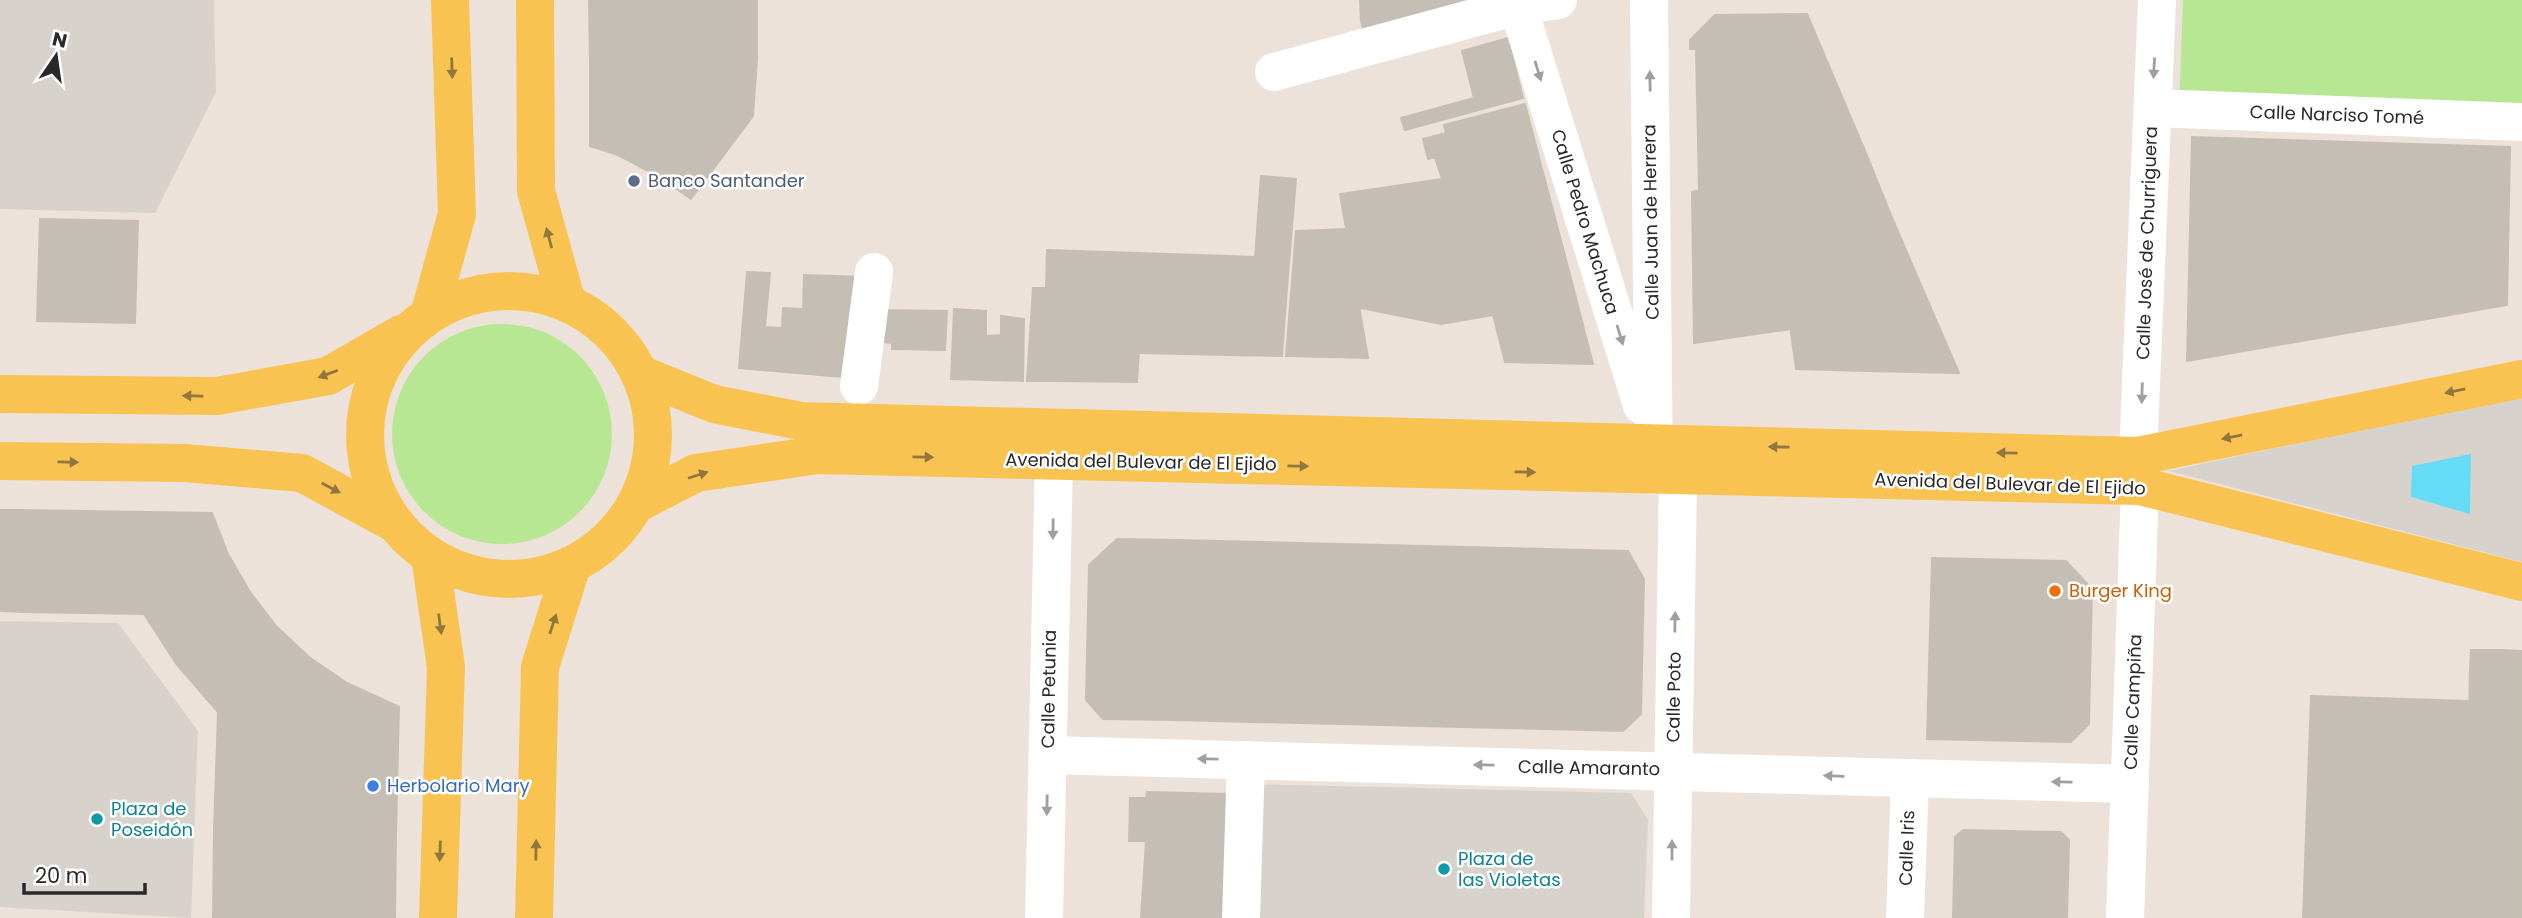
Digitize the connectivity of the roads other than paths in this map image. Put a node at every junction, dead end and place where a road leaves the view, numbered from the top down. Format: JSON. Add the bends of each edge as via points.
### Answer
{"nodes":[{"id":1,"x":450,"y":0,"type":"edge"},
{"id":2,"x":535,"y":0,"type":"edge"},
{"id":3,"x":1558,"y":0,"type":"edge"},
{"id":4,"x":1649,"y":0,"type":"edge"},
{"id":5,"x":2157,"y":0,"type":"edge"},
{"id":6,"x":1517,"y":3,"type":"edge"},
{"id":7,"x":1274,"y":72,"type":"dead end"},
{"id":8,"x":2153,"y":108,"type":"junction"},
{"id":9,"x":2522,"y":122,"type":"edge"},
{"id":10,"x":874,"y":272,"type":"dead end"},
{"id":11,"x":567,"y":303,"type":"junction"},
{"id":12,"x":419,"y":322,"type":"junction"},
{"id":13,"x":640,"y":374,"type":"junction"},
{"id":14,"x":2522,"y":379,"type":"edge"},
{"id":15,"x":859,"y":386,"type":"dead end"},
{"id":16,"x":0,"y":394,"type":"edge"},
{"id":17,"x":1054,"y":460,"type":"junction"},
{"id":18,"x":0,"y":461,"type":"edge"},
{"id":19,"x":1662,"y":465,"type":"junction"},
{"id":20,"x":2139,"y":471,"type":"junction"},
{"id":21,"x":636,"y":504,"type":"junction"},
{"id":22,"x":392,"y":522,"type":"junction"},
{"id":23,"x":430,"y":556,"type":"junction"},
{"id":24,"x":572,"y":565,"type":"junction"},
{"id":25,"x":2522,"y":583,"type":"edge"},
{"id":26,"x":1048,"y":755,"type":"junction"},
{"id":27,"x":1245,"y":760,"type":"junction"},
{"id":28,"x":1672,"y":770,"type":"junction"},
{"id":29,"x":1910,"y":778,"type":"junction"},
{"id":30,"x":2130,"y":784,"type":"junction"},
{"id":31,"x":438,"y":918,"type":"edge"},
{"id":32,"x":534,"y":918,"type":"edge"},
{"id":33,"x":1044,"y":918,"type":"edge"},
{"id":34,"x":1241,"y":918,"type":"edge"},
{"id":35,"x":1671,"y":918,"type":"edge"},
{"id":36,"x":1905,"y":918,"type":"edge"},
{"id":37,"x":2125,"y":918,"type":"edge"}],
"edges":[{"from":1,"to":12,"type":"main road","one_way":true,"via":[[457,214]]},
{"from":11,"to":2,"type":"main road","one_way":true,"via":[[536,191]]},
{"from":3,"to":6,"type":"street"},
{"from":19,"to":4,"type":"street","name":"Calle Juan de Herrera","one_way":true},
{"from":5,"to":8,"type":"street","name":"Calle José de Churriguera","one_way":true},
{"from":6,"to":7,"type":"street"},
{"from":6,"to":19,"type":"street","name":"Calle Pedro Machuca","one_way":true},
{"from":8,"to":9,"type":"street","name":"Calle Narciso Tomé"},
{"from":8,"to":20,"type":"street","name":"Calle José de Churriguera","one_way":true},
{"from":10,"to":15,"type":"street"},
{"from":11,"to":12,"type":"main road","via":[[520,291],[473,295]]},
{"from":11,"to":13,"type":"main road","via":[[597,321],[621,345]]},
{"from":12,"to":16,"type":"main road","one_way":true,"via":[[328,376],[217,396]]},
{"from":12,"to":22,"type":"main road","via":[[383,363],[368,402],[364,444],[372,485]]},
{"from":13,"to":19,"type":"main road","name":"Avenida del Bulevar de El Ejido","via":[[714,404],[801,421]]},
{"from":13,"to":21,"type":"main road","via":[[653,418],[651,462]]},
{"from":14,"to":20,"type":"main road","name":"Avenida del Bulevar de El Ejido","one_way":true},
{"from":17,"to":19,"type":"main road","name":"Avenida del Bulevar de El Ejido","one_way":true},
{"from":21,"to":17,"type":"main road","name":"Avenida del Bulevar de El Ejido","one_way":true,"via":[[696,473],[817,455]]},
{"from":17,"to":26,"type":"street","name":"Calle Petunia","one_way":true},
{"from":18,"to":22,"type":"main road","one_way":true,"via":[[185,463],[302,473]]},
{"from":19,"to":20,"type":"main road","name":"Avenida del Bulevar de El Ejido"},
{"from":28,"to":19,"type":"street","name":"Calle Poto","one_way":true},
{"from":20,"to":25,"type":"main road","name":"Avenida del Bulevar de El Ejido"},
{"from":20,"to":30,"type":"street","name":"Calle Campiña"},
{"from":21,"to":24,"type":"main road","via":[[609,540]]},
{"from":22,"to":23,"type":"main road"},
{"from":23,"to":24,"type":"main road","via":[[476,576],[524,579]]},
{"from":23,"to":31,"type":"main road","one_way":true,"via":[[446,667]]},
{"from":32,"to":24,"type":"main road","one_way":true,"via":[[540,667]]},
{"from":27,"to":26,"type":"street","name":"Calle Amaranto","one_way":true},
{"from":26,"to":33,"type":"street","name":"Calle Petunia","one_way":true},
{"from":28,"to":27,"type":"street","name":"Calle Amaranto","one_way":true},
{"from":27,"to":34,"type":"street"},
{"from":29,"to":28,"type":"street","name":"Calle Amaranto","one_way":true},
{"from":35,"to":28,"type":"street","name":"Calle Poto","one_way":true},
{"from":30,"to":29,"type":"street","name":"Calle Amaranto","one_way":true},
{"from":29,"to":36,"type":"street","name":"Calle Iris"},
{"from":30,"to":37,"type":"street","name":"Calle Campiña"}]}
